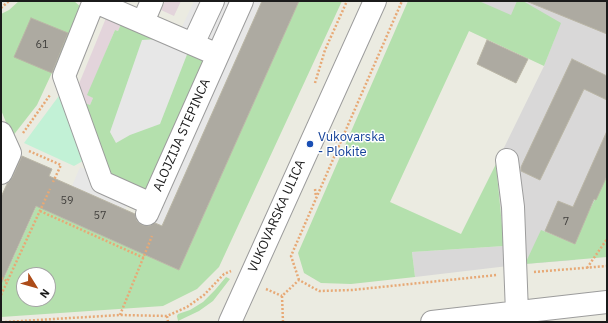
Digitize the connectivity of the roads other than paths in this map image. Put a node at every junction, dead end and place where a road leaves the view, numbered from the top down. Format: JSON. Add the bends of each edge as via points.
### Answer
{"nodes":[{"id":1,"x":94,"y":1,"type":"edge"},
{"id":2,"x":152,"y":1,"type":"edge"},
{"id":3,"x":213,"y":1,"type":"edge"},
{"id":4,"x":242,"y":1,"type":"edge"},
{"id":5,"x":375,"y":1,"type":"edge"},
{"id":6,"x":143,"y":22,"type":"junction"},
{"id":7,"x":193,"y":44,"type":"junction"},
{"id":8,"x":218,"y":55,"type":"junction"},
{"id":9,"x":11,"y":134,"type":"edge"},
{"id":10,"x":507,"y":160,"type":"dead end"},
{"id":11,"x":1,"y":173,"type":"edge"},
{"id":12,"x":607,"y":302,"type":"edge"},
{"id":13,"x":517,"y":312,"type":"junction"},
{"id":14,"x":230,"y":322,"type":"edge"},
{"id":15,"x":432,"y":322,"type":"edge"}],
"edges":[{"from":1,"to":6,"type":"street"},
{"from":1,"to":8,"type":"street","name":"ALOJZIJA STEPINCA","via":[[64,76],[102,182],[149,209]]},
{"from":2,"to":6,"type":"street"},
{"from":3,"to":7,"type":"street"},
{"from":4,"to":8,"type":"street","name":"ALOJZIJA STEPINCA"},
{"from":5,"to":14,"type":"street","name":"VUKOVARSKA ULICA"},
{"from":6,"to":7,"type":"street"},
{"from":7,"to":8,"type":"street"},
{"from":9,"to":11,"type":"street","via":[[10,152]]},
{"from":10,"to":13,"type":"street"},
{"from":12,"to":13,"type":"street"},
{"from":13,"to":15,"type":"street"}]}
